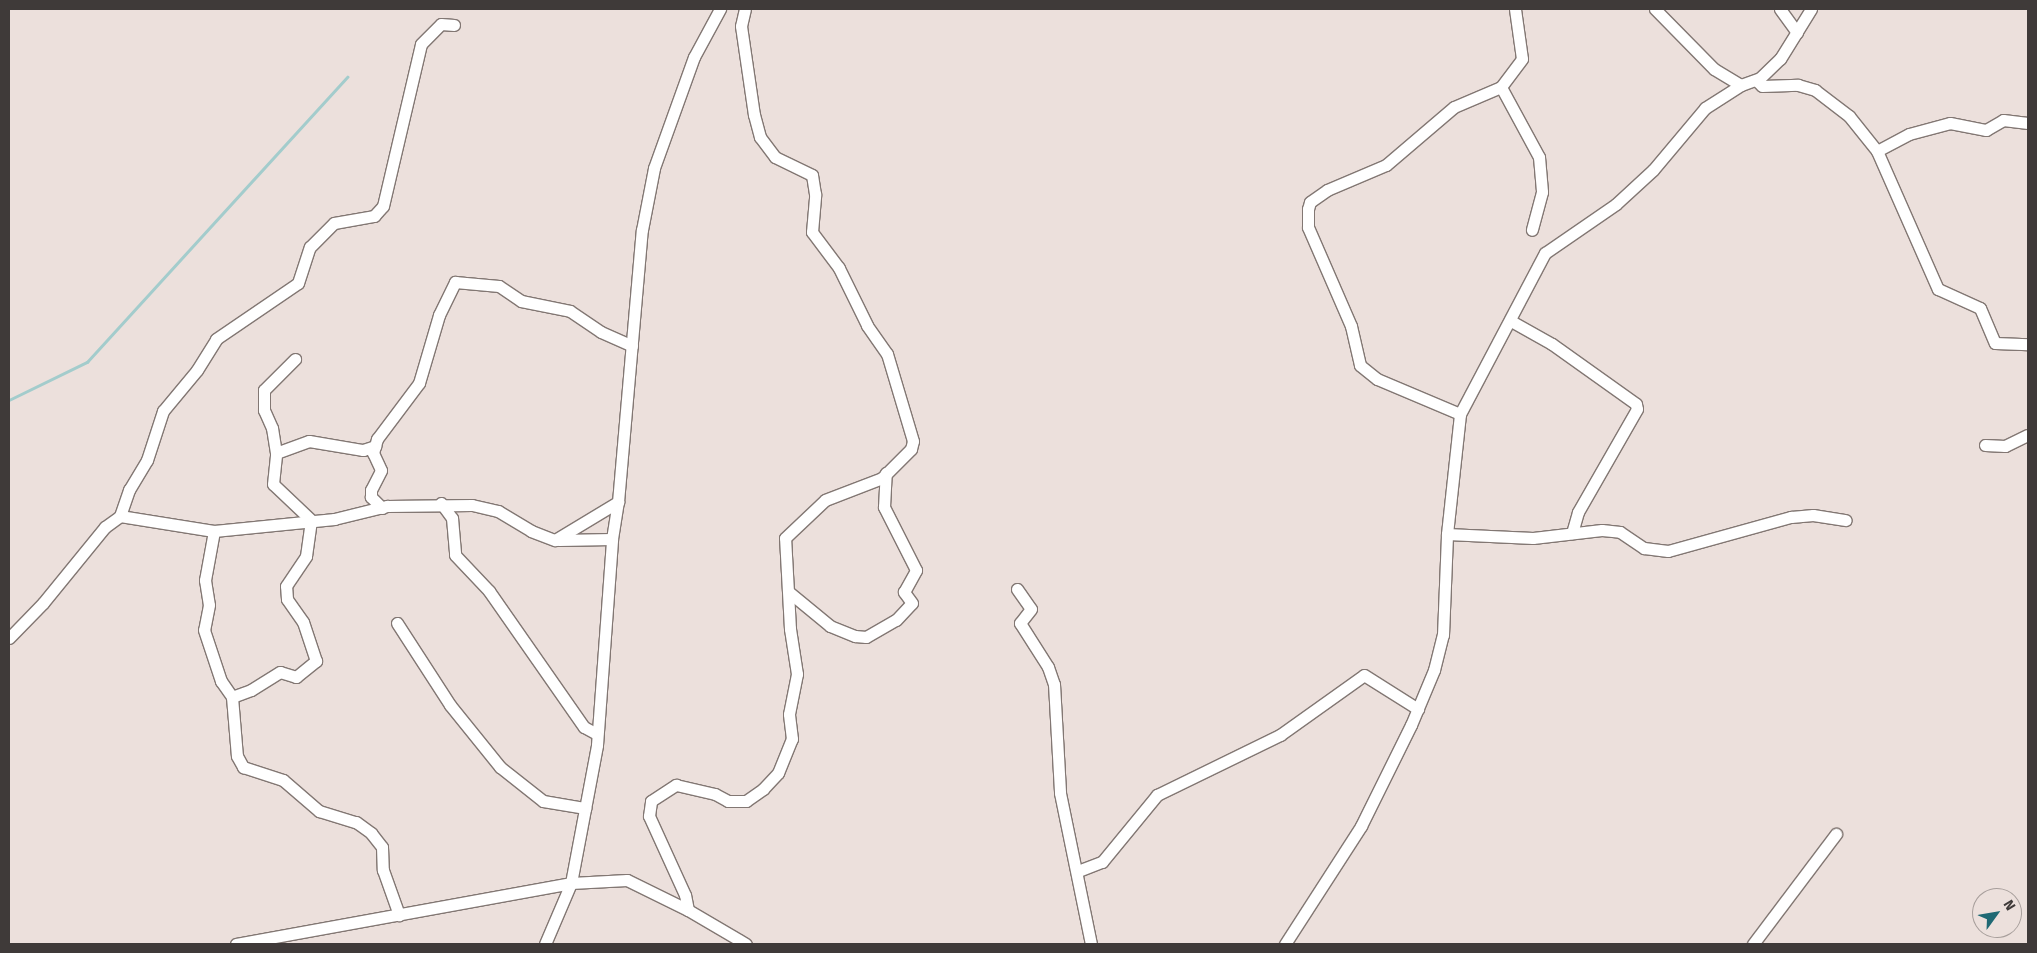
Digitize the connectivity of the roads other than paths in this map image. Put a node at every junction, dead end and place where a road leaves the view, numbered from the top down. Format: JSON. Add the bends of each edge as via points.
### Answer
{"nodes":[{"id":1,"x":720,"y":9,"type":"edge"},
{"id":2,"x":745,"y":9,"type":"edge"},
{"id":3,"x":1515,"y":9,"type":"edge"},
{"id":4,"x":1655,"y":9,"type":"edge"},
{"id":5,"x":1780,"y":9,"type":"edge"},
{"id":6,"x":1811,"y":9,"type":"edge"},
{"id":7,"x":454,"y":24,"type":"dead end"},
{"id":8,"x":1797,"y":32,"type":"junction"},
{"id":9,"x":1756,"y":80,"type":"junction"},
{"id":10,"x":1741,"y":84,"type":"junction"},
{"id":11,"x":1501,"y":87,"type":"junction"},
{"id":12,"x":2028,"y":123,"type":"edge"},
{"id":13,"x":1877,"y":151,"type":"junction"},
{"id":14,"x":1532,"y":230,"type":"dead end"},
{"id":15,"x":1511,"y":321,"type":"junction"},
{"id":16,"x":2028,"y":344,"type":"edge"},
{"id":17,"x":632,"y":346,"type":"junction"},
{"id":18,"x":295,"y":358,"type":"dead end"},
{"id":19,"x":1460,"y":414,"type":"junction"},
{"id":20,"x":2028,"y":435,"type":"edge"},
{"id":21,"x":1985,"y":445,"type":"dead end"},
{"id":22,"x":375,"y":446,"type":"junction"},
{"id":23,"x":276,"y":453,"type":"junction"},
{"id":24,"x":886,"y":473,"type":"junction"},
{"id":25,"x":618,"y":502,"type":"junction"},
{"id":26,"x":441,"y":504,"type":"junction"},
{"id":27,"x":382,"y":508,"type":"junction"},
{"id":28,"x":120,"y":516,"type":"junction"},
{"id":29,"x":311,"y":520,"type":"junction"},
{"id":30,"x":1846,"y":520,"type":"dead end"},
{"id":31,"x":214,"y":531,"type":"junction"},
{"id":32,"x":1572,"y":533,"type":"junction"},
{"id":33,"x":1447,"y":534,"type":"junction"},
{"id":34,"x":612,"y":538,"type":"junction"},
{"id":35,"x":555,"y":540,"type":"junction"},
{"id":36,"x":1018,"y":589,"type":"dead end"},
{"id":37,"x":790,"y":593,"type":"junction"},
{"id":38,"x":397,"y":623,"type":"dead end"},
{"id":39,"x":9,"y":638,"type":"edge"},
{"id":40,"x":232,"y":697,"type":"junction"},
{"id":41,"x":1418,"y":709,"type":"junction"},
{"id":42,"x":597,"y":734,"type":"junction"},
{"id":43,"x":585,"y":808,"type":"junction"},
{"id":44,"x":1836,"y":834,"type":"dead end"},
{"id":45,"x":1078,"y":871,"type":"junction"},
{"id":46,"x":571,"y":883,"type":"junction"},
{"id":47,"x":688,"y":910,"type":"junction"},
{"id":48,"x":399,"y":915,"type":"junction"},
{"id":49,"x":236,"y":944,"type":"edge"},
{"id":50,"x":545,"y":944,"type":"edge"},
{"id":51,"x":746,"y":944,"type":"edge"},
{"id":52,"x":1091,"y":944,"type":"edge"},
{"id":53,"x":1285,"y":944,"type":"edge"},
{"id":54,"x":1753,"y":944,"type":"edge"}],
"edges":[{"from":1,"to":17,"type":"street","via":[[694,57],[654,168],[642,230]]},
{"from":2,"to":24,"type":"street","via":[[741,26],[760,137],[775,157],[812,174],[815,194],[812,232],[839,268],[867,325],[887,354],[913,440],[911,449]]},
{"from":3,"to":11,"type":"street","via":[[1522,59]]},
{"from":4,"to":10,"type":"street","via":[[1714,69]]},
{"from":5,"to":8,"type":"street"},
{"from":6,"to":8,"type":"street"},
{"from":7,"to":28,"type":"street","via":[[441,24],[421,44],[383,206],[374,216],[334,223],[310,247],[298,282],[216,339],[197,370],[163,410],[147,460],[129,490]]},
{"from":8,"to":9,"type":"street","via":[[1780,59]]},
{"from":9,"to":10,"type":"street"},
{"from":9,"to":13,"type":"street","via":[[1762,86],[1798,85],[1815,90],[1849,116]]},
{"from":10,"to":15,"type":"street","via":[[1705,108],[1653,170],[1616,204],[1545,253]]},
{"from":11,"to":14,"type":"street","via":[[1539,158],[1542,192]]},
{"from":11,"to":19,"type":"street","via":[[1454,107],[1386,165],[1327,190],[1310,202],[1308,209],[1308,227],[1351,326],[1360,365],[1377,379]]},
{"from":12,"to":13,"type":"street","via":[[2003,120],[1986,130],[1950,124],[1909,134]]},
{"from":13,"to":16,"type":"street","via":[[1938,289],[1980,308],[1995,343]]},
{"from":15,"to":19,"type":"street"},
{"from":15,"to":32,"type":"street","via":[[1552,344],[1636,404],[1581,505]]},
{"from":17,"to":22,"type":"street","via":[[602,332],[570,311],[521,301],[499,286],[455,282],[439,315],[418,383]]},
{"from":17,"to":25,"type":"street"},
{"from":18,"to":23,"type":"street","via":[[264,390],[264,410],[272,428]]},
{"from":19,"to":33,"type":"street"},
{"from":20,"to":21,"type":"street","via":[[2005,446]]},
{"from":22,"to":23,"type":"street","via":[[363,450],[309,441]]},
{"from":22,"to":27,"type":"street","via":[[373,453],[382,470],[371,490],[371,498]]},
{"from":23,"to":29,"type":"street","via":[[273,484]]},
{"from":24,"to":37,"type":"street","via":[[882,478],[825,500],[784,538]]},
{"from":24,"to":37,"type":"street","via":[[884,507],[916,570],[904,592],[912,603],[896,620],[866,637],[830,626]]},
{"from":25,"to":34,"type":"street"},
{"from":25,"to":35,"type":"street"},
{"from":26,"to":27,"type":"street"},
{"from":26,"to":35,"type":"street","via":[[472,505],[498,511],[531,531]]},
{"from":26,"to":42,"type":"street","via":[[452,518],[455,555],[489,591],[584,727]]},
{"from":27,"to":29,"type":"street"},
{"from":28,"to":31,"type":"street"},
{"from":28,"to":39,"type":"street","via":[[105,527]]},
{"from":29,"to":31,"type":"street"},
{"from":29,"to":40,"type":"street","via":[[306,556],[286,586],[287,599],[304,622],[316,661],[296,677],[280,672],[251,690]]},
{"from":30,"to":32,"type":"street","via":[[1813,515],[1791,517],[1668,551],[1644,548],[1620,532]]},
{"from":31,"to":40,"type":"street","via":[[205,580],[209,605],[204,630],[221,681]]},
{"from":32,"to":33,"type":"street","via":[[1532,538]]},
{"from":33,"to":41,"type":"street","via":[[1443,635]]},
{"from":34,"to":35,"type":"street"},
{"from":34,"to":42,"type":"street"},
{"from":36,"to":45,"type":"street","via":[[1030,609],[1020,623],[1048,667],[1054,684],[1060,793]]},
{"from":37,"to":47,"type":"street","via":[[790,629],[798,674],[789,714],[792,739],[778,773],[763,790],[746,801],[728,801],[716,794],[676,785],[651,801],[648,816]]},
{"from":38,"to":43,"type":"street","via":[[450,705],[500,767],[543,801]]},
{"from":40,"to":48,"type":"street","via":[[237,756],[243,767],[283,780],[319,811],[356,822],[371,833],[382,847],[383,870]]},
{"from":41,"to":45,"type":"street","via":[[1364,675],[1280,735],[1156,794],[1102,862]]},
{"from":41,"to":53,"type":"street","via":[[1361,826]]},
{"from":42,"to":43,"type":"street"},
{"from":43,"to":46,"type":"street"},
{"from":44,"to":54,"type":"street"},
{"from":45,"to":52,"type":"street"},
{"from":46,"to":47,"type":"street","via":[[627,880]]},
{"from":46,"to":48,"type":"street"},
{"from":46,"to":50,"type":"street"},
{"from":47,"to":51,"type":"street"},
{"from":48,"to":49,"type":"street"}]}
